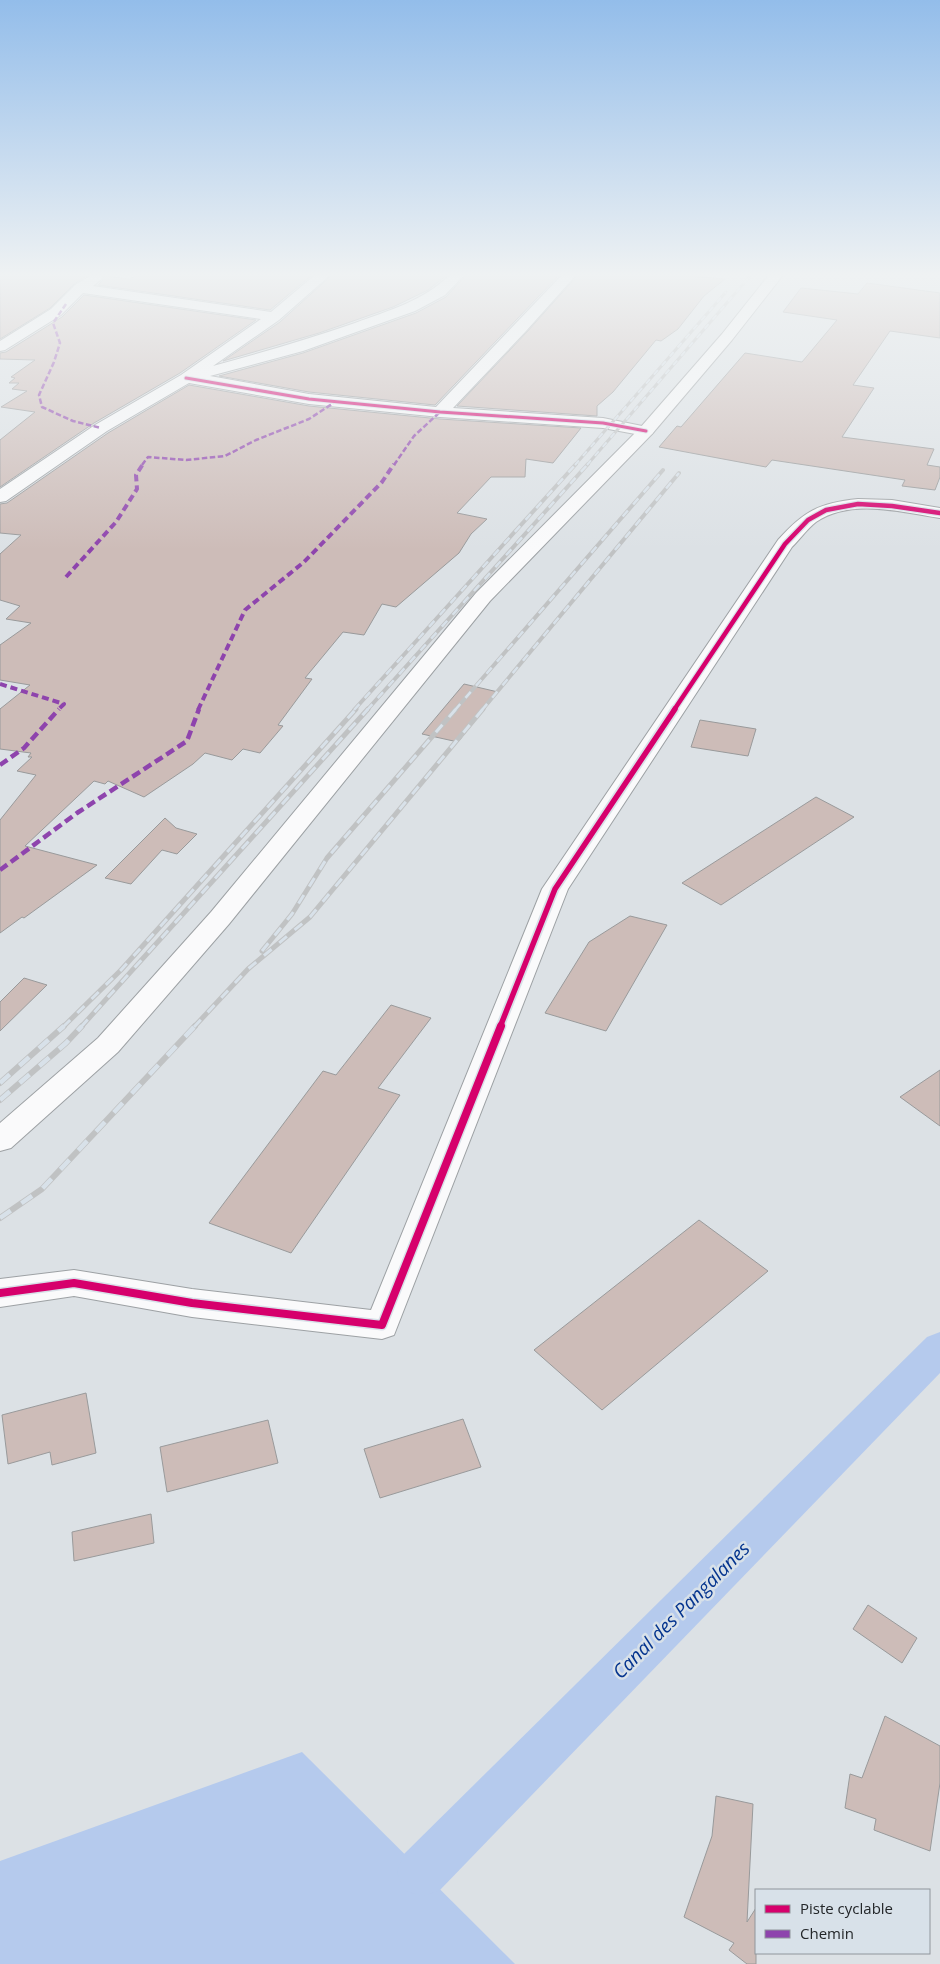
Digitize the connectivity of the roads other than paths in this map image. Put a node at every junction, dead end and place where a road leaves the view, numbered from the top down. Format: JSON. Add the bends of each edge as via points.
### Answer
{"nodes":[{"id":1,"x":202,"y":367,"type":"edge"},
{"id":2,"x":228,"y":367,"type":"edge"},
{"id":3,"x":483,"y":367,"type":"edge"},
{"id":4,"x":701,"y":367,"type":"edge"},
{"id":5,"x":186,"y":378,"type":"junction"},
{"id":6,"x":440,"y":412,"type":"junction"},
{"id":7,"x":646,"y":431,"type":"junction"},
{"id":8,"x":0,"y":497,"type":"edge"},
{"id":9,"x":940,"y":513,"type":"edge"},
{"id":10,"x":0,"y":1140,"type":"edge"},
{"id":11,"x":0,"y":1293,"type":"edge"}],
"edges":[{"from":1,"to":5,"type":"street"},
{"from":2,"to":5,"type":"street"},
{"from":3,"to":6,"type":"street"},
{"from":4,"to":7,"type":"street"},
{"from":5,"to":6,"type":"street","via":[[309,399]]},
{"from":5,"to":8,"type":"street","via":[[101,428]]},
{"from":6,"to":7,"type":"street","via":[[604,423]]},
{"from":7,"to":10,"type":"street","via":[[483,597],[220,918],[108,1045]]},
{"from":9,"to":11,"type":"street","via":[[884,505],[841,507],[810,517],[785,544],[556,889],[382,1324],[192,1303],[74,1283]]}]}
